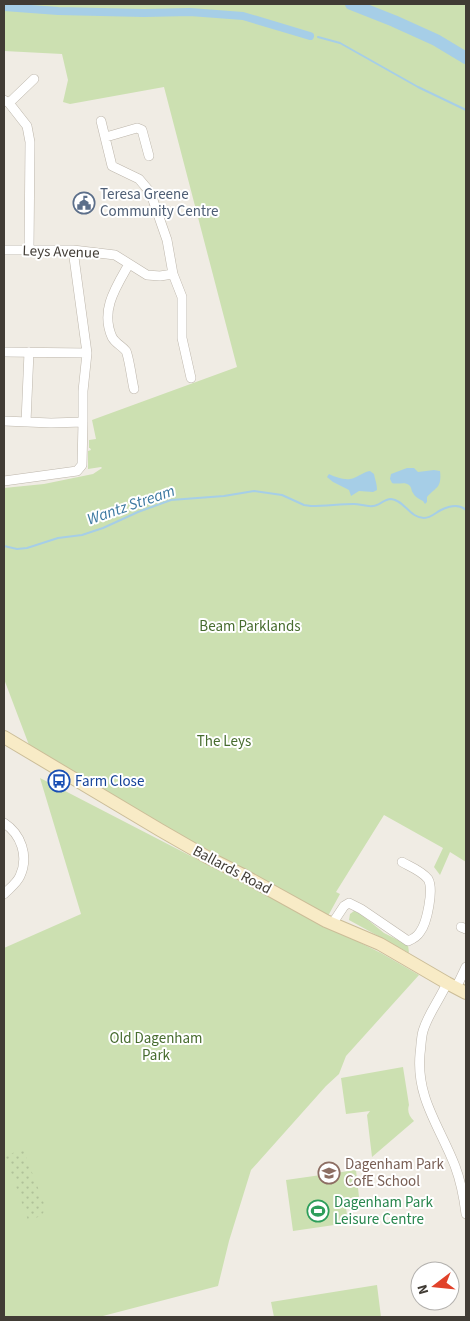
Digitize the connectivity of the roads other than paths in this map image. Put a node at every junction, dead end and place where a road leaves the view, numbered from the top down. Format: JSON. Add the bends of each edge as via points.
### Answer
{"nodes":[{"id":1,"x":34,"y":79,"type":"dead end"},
{"id":2,"x":7,"y":102,"type":"edge"},
{"id":3,"x":101,"y":121,"type":"dead end"},
{"id":4,"x":106,"y":137,"type":"junction"},
{"id":5,"x":150,"y":156,"type":"dead end"},
{"id":6,"x":4,"y":250,"type":"edge"},
{"id":7,"x":29,"y":250,"type":"junction"},
{"id":8,"x":73,"y":250,"type":"junction"},
{"id":9,"x":129,"y":264,"type":"junction"},
{"id":10,"x":173,"y":274,"type":"junction"},
{"id":11,"x":4,"y":352,"type":"edge"},
{"id":12,"x":29,"y":352,"type":"junction"},
{"id":13,"x":87,"y":353,"type":"junction"},
{"id":14,"x":191,"y":378,"type":"dead end"},
{"id":15,"x":134,"y":389,"type":"dead end"},
{"id":16,"x":4,"y":421,"type":"edge"},
{"id":17,"x":26,"y":422,"type":"junction"},
{"id":18,"x":83,"y":422,"type":"junction"},
{"id":19,"x":4,"y":481,"type":"edge"},
{"id":20,"x":4,"y":738,"type":"edge"},
{"id":21,"x":4,"y":823,"type":"edge"},
{"id":22,"x":402,"y":862,"type":"dead end"},
{"id":23,"x":4,"y":894,"type":"edge"},
{"id":24,"x":332,"y":924,"type":"junction"},
{"id":25,"x":466,"y":967,"type":"edge"},
{"id":26,"x":456,"y":988,"type":"edge"},
{"id":27,"x":466,"y":1214,"type":"edge"}],
"edges":[{"from":1,"to":2,"type":"street"},
{"from":2,"to":7,"type":"street","via":[[27,126],[30,142]]},
{"from":3,"to":4,"type":"street"},
{"from":4,"to":5,"type":"street","via":[[140,128]]},
{"from":4,"to":10,"type":"street","via":[[112,166],[139,179],[150,192],[168,240]]},
{"from":6,"to":7,"type":"street","name":"Leys Avenue"},
{"from":7,"to":8,"type":"street","name":"Leys Avenue"},
{"from":8,"to":9,"type":"street","name":"Leys Avenue","via":[[115,255]]},
{"from":8,"to":13,"type":"street"},
{"from":9,"to":10,"type":"street","name":"Leys Avenue","via":[[147,275]]},
{"from":9,"to":15,"type":"street","via":[[109,304],[108,319],[113,338],[126,351]]},
{"from":10,"to":14,"type":"street","via":[[182,297],[182,338]]},
{"from":11,"to":12,"type":"street"},
{"from":12,"to":13,"type":"street"},
{"from":12,"to":17,"type":"street"},
{"from":13,"to":18,"type":"street"},
{"from":16,"to":17,"type":"street"},
{"from":17,"to":18,"type":"street"},
{"from":18,"to":19,"type":"street","via":[[82,465],[77,471]]},
{"from":20,"to":24,"type":"main road","name":"Ballards Road","via":[[160,830]]},
{"from":21,"to":23,"type":"street","via":[[19,837],[24,852],[23,870],[17,882]]},
{"from":22,"to":24,"type":"street","via":[[423,873],[431,891],[422,931],[415,938],[408,941],[349,903]]},
{"from":24,"to":26,"type":"main road","name":"Ballards Road","via":[[380,944]]},
{"from":25,"to":26,"type":"street"},
{"from":26,"to":27,"type":"street","via":[[423,1031],[419,1071],[430,1114],[450,1153],[459,1180]]}]}
